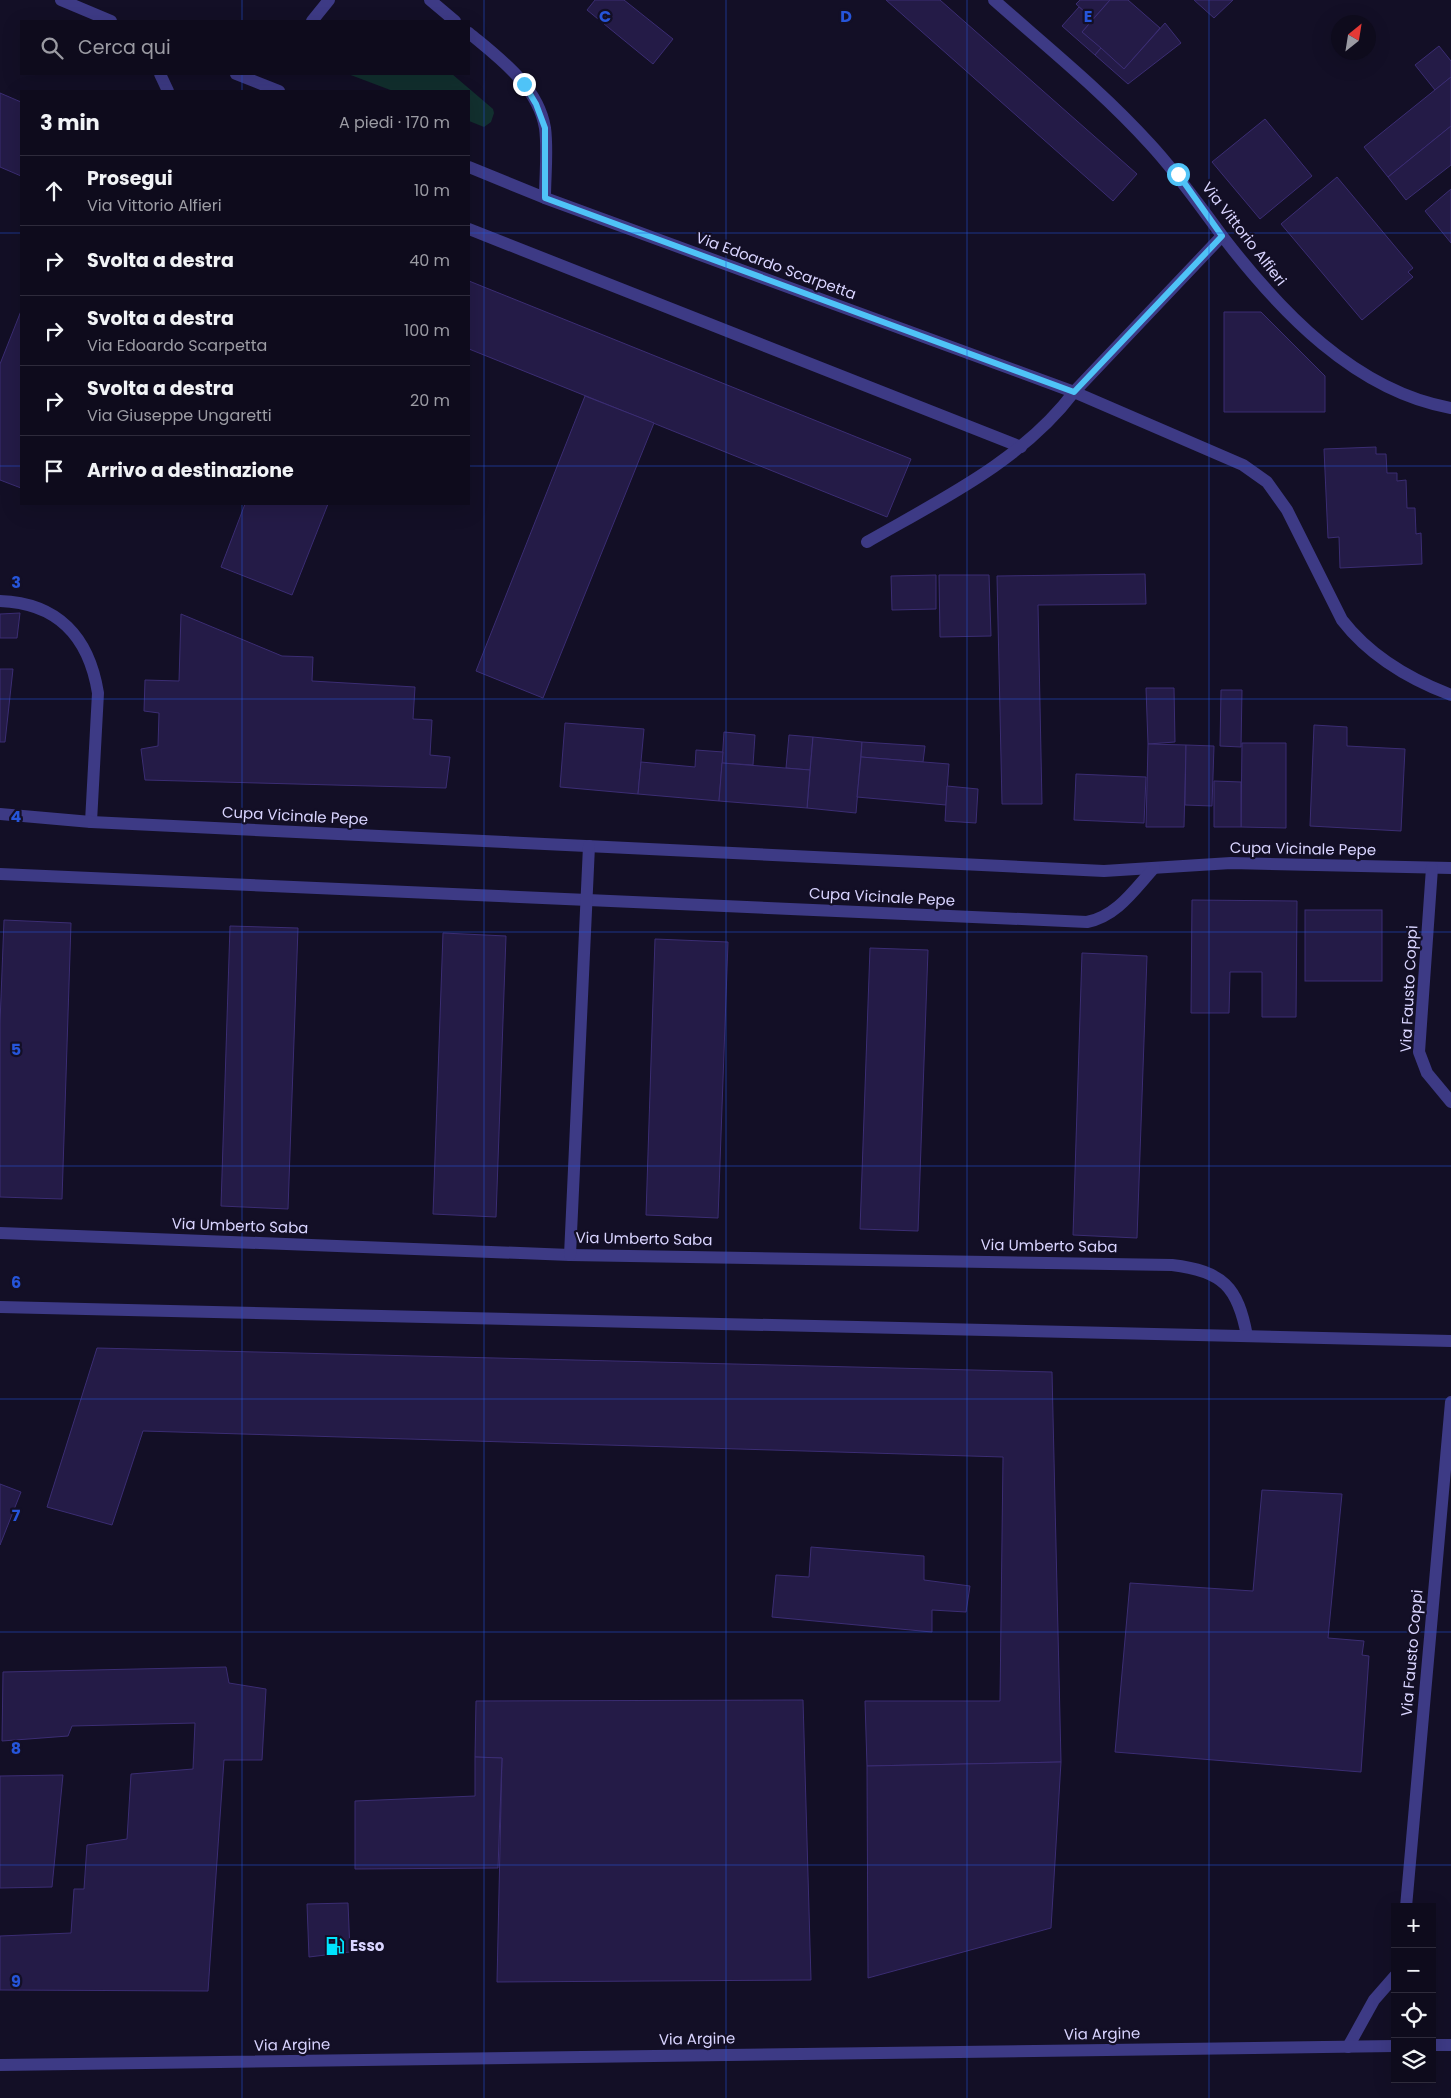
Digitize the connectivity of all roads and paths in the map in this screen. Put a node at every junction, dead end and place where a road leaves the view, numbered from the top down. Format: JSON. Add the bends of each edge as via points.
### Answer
{"nodes":[{"id":1,"x":60,"y":0,"type":"edge"},
{"id":2,"x":329,"y":0,"type":"edge"},
{"id":3,"x":430,"y":0,"type":"edge"},
{"id":4,"x":994,"y":0,"type":"edge"},
{"id":5,"x":109,"y":20,"type":"edge"},
{"id":6,"x":313,"y":20,"type":"edge"},
{"id":7,"x":454,"y":20,"type":"edge"},
{"id":8,"x":470,"y":34,"type":"edge"},
{"id":9,"x":160,"y":75,"type":"edge"},
{"id":10,"x":238,"y":75,"type":"edge"},
{"id":11,"x":269,"y":75,"type":"edge"},
{"id":12,"x":261,"y":84,"type":"junction"},
{"id":13,"x":168,"y":90,"type":"edge"},
{"id":14,"x":276,"y":90,"type":"edge"},
{"id":15,"x":470,"y":167,"type":"edge"},
{"id":16,"x":545,"y":198,"type":"junction"},
{"id":17,"x":470,"y":229,"type":"edge"},
{"id":18,"x":1222,"y":236,"type":"junction"},
{"id":19,"x":1074,"y":392,"type":"junction"},
{"id":20,"x":1451,"y":408,"type":"edge"},
{"id":21,"x":1021,"y":447,"type":"junction"},
{"id":22,"x":867,"y":542,"type":"dead end"},
{"id":23,"x":0,"y":601,"type":"edge"},
{"id":24,"x":1451,"y":695,"type":"edge"},
{"id":25,"x":0,"y":814,"type":"edge"},
{"id":26,"x":91,"y":822,"type":"junction"},
{"id":27,"x":589,"y":846,"type":"junction"},
{"id":28,"x":1154,"y":868,"type":"junction"},
{"id":29,"x":1432,"y":868,"type":"junction"},
{"id":30,"x":1451,"y":868,"type":"edge"},
{"id":31,"x":0,"y":874,"type":"edge"},
{"id":32,"x":587,"y":900,"type":"junction"},
{"id":33,"x":1451,"y":1102,"type":"edge"},
{"id":34,"x":0,"y":1233,"type":"edge"},
{"id":35,"x":570,"y":1254,"type":"junction"},
{"id":36,"x":0,"y":1307,"type":"edge"},
{"id":37,"x":1247,"y":1336,"type":"junction"},
{"id":38,"x":1451,"y":1341,"type":"edge"},
{"id":39,"x":1451,"y":1402,"type":"edge"},
{"id":40,"x":1406,"y":1903,"type":"edge"},
{"id":41,"x":1391,"y":1981,"type":"edge"},
{"id":42,"x":1436,"y":2045,"type":"edge"},
{"id":43,"x":1451,"y":2045,"type":"edge"},
{"id":44,"x":1391,"y":2046,"type":"edge"},
{"id":45,"x":1348,"y":2047,"type":"junction"},
{"id":46,"x":0,"y":2065,"type":"edge"}],
"edges":[{"from":1,"to":5,"type":"street"},
{"from":2,"to":6,"type":"street"},
{"from":3,"to":7,"type":"street"},
{"from":4,"to":18,"type":"street","name":"Via Vittorio Alfieri","via":[[1126,117],[1178,174]]},
{"from":8,"to":16,"type":"street","via":[[506,64],[536,104],[545,128]]},
{"from":9,"to":13,"type":"street"},
{"from":10,"to":12,"type":"street"},
{"from":11,"to":12,"type":"street"},
{"from":12,"to":14,"type":"street"},
{"from":15,"to":16,"type":"street","name":"Via Edoardo Scarpetta"},
{"from":16,"to":19,"type":"street","name":"Via Edoardo Scarpetta"},
{"from":17,"to":21,"type":"street"},
{"from":18,"to":19,"type":"street"},
{"from":18,"to":20,"type":"street","name":"Via Vittorio Alfieri","via":[[1275,299],[1328,348],[1390,388],[1424,403]]},
{"from":19,"to":21,"type":"street","via":[[1055,416]]},
{"from":19,"to":24,"type":"street","name":"Via Edoardo Scarpetta","via":[[1243,465],[1267,482],[1287,510],[1342,620],[1354,636],[1424,685]]},
{"from":21,"to":22,"type":"street","via":[[969,483]]},
{"from":23,"to":26,"type":"street","via":[[26,603],[51,614],[73,632],[87,652],[98,693]]},
{"from":25,"to":26,"type":"street","name":"Cupa Vicinale Pepe"},
{"from":26,"to":27,"type":"street","name":"Cupa Vicinale Pepe"},
{"from":27,"to":28,"type":"street","name":"Cupa Vicinale Pepe","via":[[1094,870]]},
{"from":27,"to":32,"type":"street"},
{"from":28,"to":29,"type":"street","name":"Cupa Vicinale Pepe","via":[[1230,862]]},
{"from":28,"to":32,"type":"street","name":"Cupa Vicinale Pepe","via":[[1113,912],[1101,920],[1086,922]]},
{"from":29,"to":30,"type":"street","name":"Cupa Vicinale Pepe"},
{"from":29,"to":33,"type":"street","name":"Via Fausto Coppi","via":[[1419,1052],[1427,1073]]},
{"from":31,"to":32,"type":"street","name":"Cupa Vicinale Pepe"},
{"from":32,"to":35,"type":"street"},
{"from":34,"to":35,"type":"street","name":"Via Umberto Saba"},
{"from":35,"to":37,"type":"street","name":"Via Umberto Saba","via":[[1172,1264],[1197,1268],[1222,1280],[1236,1296],[1243,1311]]},
{"from":36,"to":37,"type":"street"},
{"from":37,"to":38,"type":"street"},
{"from":39,"to":40,"type":"street","name":"Via Fausto Coppi"},
{"from":41,"to":45,"type":"street","via":[[1374,2000]]},
{"from":42,"to":43,"type":"street"},
{"from":44,"to":45,"type":"street","name":"Via Argine"},
{"from":45,"to":46,"type":"street","name":"Via Argine"}]}
